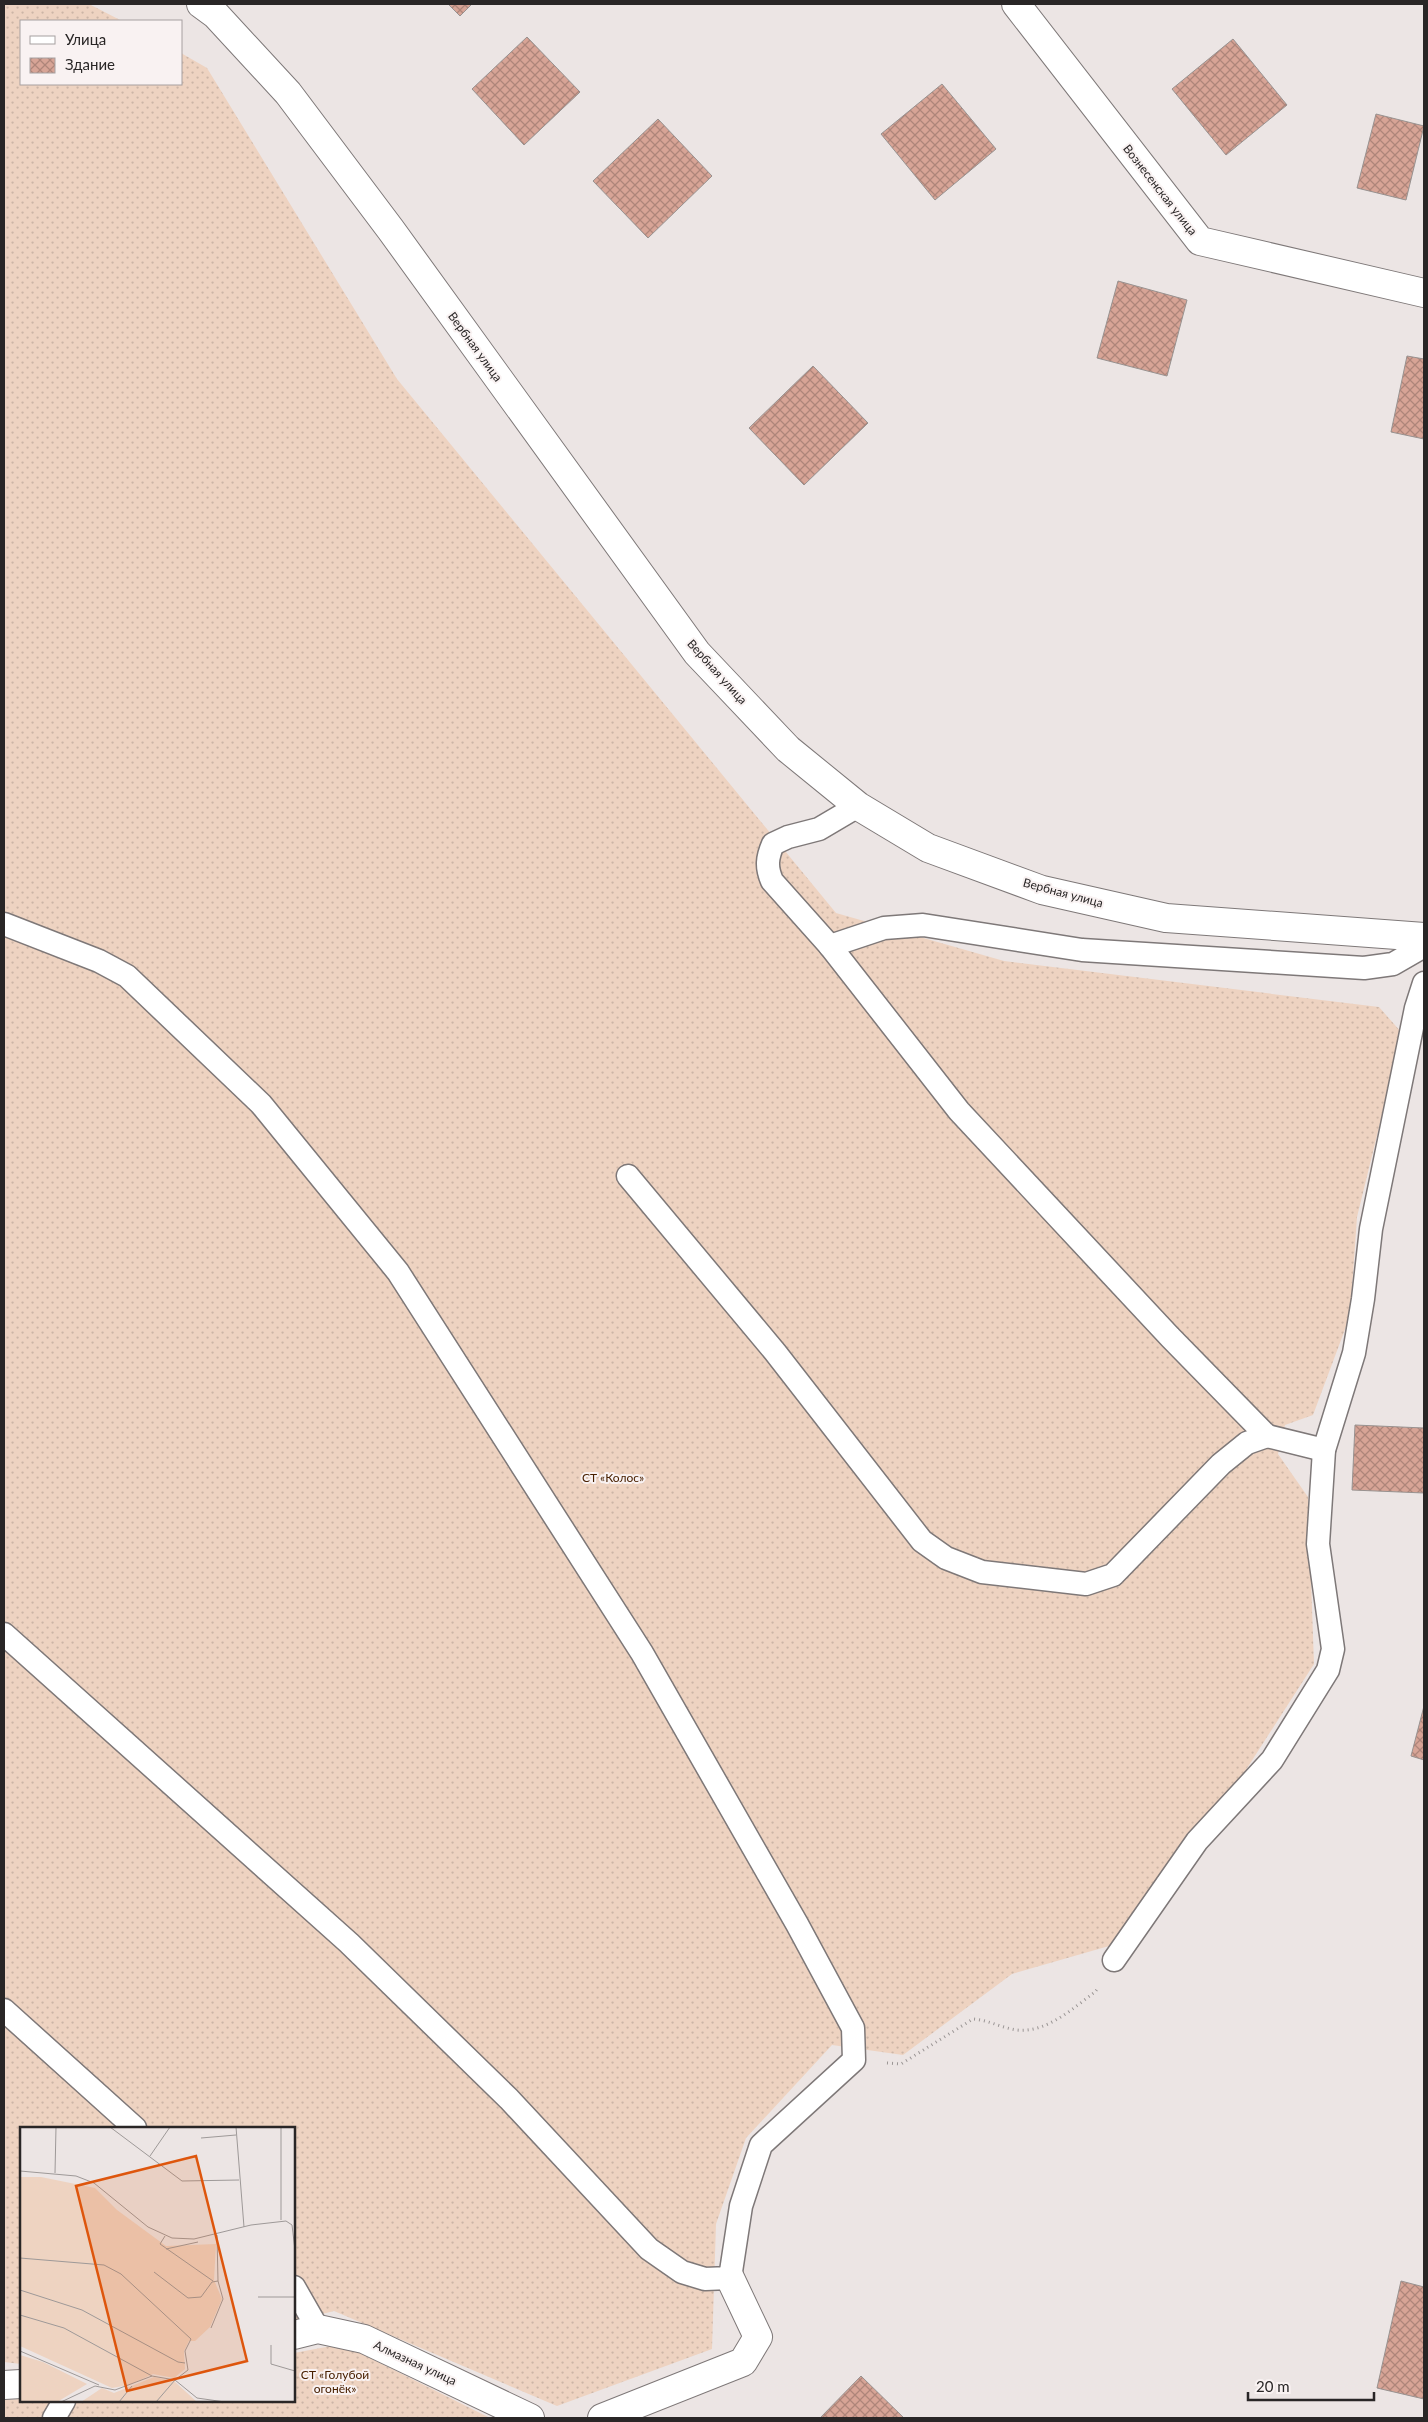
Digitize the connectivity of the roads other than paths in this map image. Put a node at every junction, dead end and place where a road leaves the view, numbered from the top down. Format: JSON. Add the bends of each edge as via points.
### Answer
{"nodes":[{"id":1,"x":202,"y":4,"type":"edge"},
{"id":2,"x":1016,"y":4,"type":"edge"},
{"id":3,"x":1424,"y":293,"type":"edge"},
{"id":4,"x":858,"y":806,"type":"junction"},
{"id":5,"x":4,"y":924,"type":"edge"},
{"id":6,"x":1424,"y":937,"type":"edge"},
{"id":7,"x":830,"y":946,"type":"junction"},
{"id":8,"x":1424,"y":946,"type":"edge"},
{"id":9,"x":1424,"y":983,"type":"edge"},
{"id":10,"x":628,"y":1176,"type":"dead end"},
{"id":11,"x":1267,"y":1436,"type":"junction"},
{"id":12,"x":1324,"y":1450,"type":"junction"},
{"id":13,"x":4,"y":1634,"type":"edge"},
{"id":14,"x":1114,"y":1960,"type":"road end"},
{"id":15,"x":4,"y":2010,"type":"edge"},
{"id":16,"x":134,"y":2127,"type":"edge"},
{"id":17,"x":730,"y":2278,"type":"junction"},
{"id":18,"x":295,"y":2291,"type":"edge"},
{"id":19,"x":306,"y":2332,"type":"edge"},
{"id":20,"x":20,"y":2384,"type":"edge"},
{"id":21,"x":4,"y":2385,"type":"edge"},
{"id":22,"x":63,"y":2402,"type":"edge"},
{"id":23,"x":54,"y":2418,"type":"edge"},
{"id":24,"x":530,"y":2418,"type":"edge"},
{"id":25,"x":602,"y":2418,"type":"edge"}],
"edges":[{"from":1,"to":4,"type":"street","name":"Вербная улица","via":[[216,15],[288,94],[391,230],[697,653],[788,749]]},
{"from":2,"to":3,"type":"street","name":"Вознесенская улица","via":[[1200,241]]},
{"from":4,"to":6,"type":"street","name":"Вербная улица","via":[[928,848],[1051,892],[1166,918]]},
{"from":4,"to":7,"type":"lane","via":[[819,829],[773,844],[768,855],[767,870],[772,881]]},
{"from":5,"to":17,"type":"lane","via":[[99,961],[127,976],[261,1104],[398,1272],[642,1653],[853,2028],[854,2060],[760,2145],[741,2206]]},
{"from":7,"to":8,"type":"lane","via":[[884,928],[923,924],[1082,950],[1364,968],[1393,964]]},
{"from":7,"to":11,"type":"lane","via":[[959,1111]]},
{"from":9,"to":12,"type":"lane","via":[[1416,1008],[1371,1229],[1354,1354]]},
{"from":10,"to":11,"type":"lane","via":[[775,1352],[922,1541],[946,1558],[982,1572],[1086,1584],[1113,1575],[1221,1464],[1247,1443]]},
{"from":11,"to":12,"type":"lane"},
{"from":12,"to":14,"type":"lane","via":[[1318,1544],[1333,1649],[1328,1670],[1272,1760],[1197,1841]]},
{"from":13,"to":17,"type":"lane","via":[[349,1943],[509,2099],[649,2249],[682,2272],[705,2279]]},
{"from":15,"to":16,"type":"lane"},
{"from":17,"to":25,"type":"street","via":[[758,2337],[743,2362]]},
{"from":18,"to":19,"type":"lane"},
{"from":19,"to":24,"type":"street","name":"Алмазная улица","via":[[364,2339]]},
{"from":20,"to":21,"type":"street"},
{"from":22,"to":23,"type":"lane"}]}
